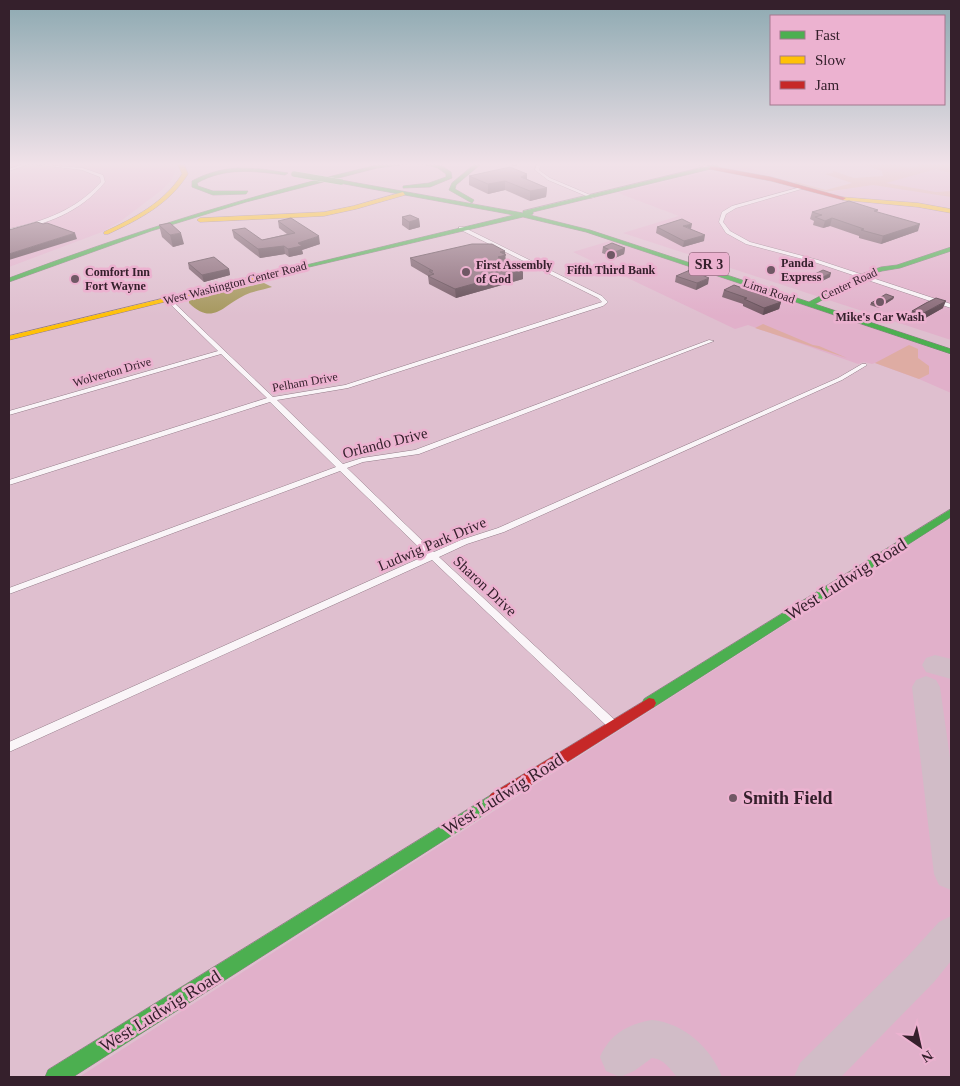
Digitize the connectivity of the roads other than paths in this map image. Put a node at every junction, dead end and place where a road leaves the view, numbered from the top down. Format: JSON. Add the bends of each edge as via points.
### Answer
{"nodes":[{"id":1,"x":60,"y":215,"type":"edge"},
{"id":2,"x":140,"y":215,"type":"edge"},
{"id":3,"x":174,"y":215,"type":"edge"},
{"id":4,"x":194,"y":215,"type":"edge"},
{"id":5,"x":299,"y":215,"type":"edge"},
{"id":6,"x":501,"y":215,"type":"edge"},
{"id":7,"x":514,"y":215,"type":"edge"},
{"id":8,"x":517,"y":215,"type":"edge"},
{"id":9,"x":530,"y":215,"type":"edge"},
{"id":10,"x":557,"y":215,"type":"edge"},
{"id":11,"x":723,"y":215,"type":"edge"},
{"id":12,"x":495,"y":218,"type":"junction"},
{"id":13,"x":462,"y":228,"type":"junction"},
{"id":14,"x":9,"y":230,"type":"edge"},
{"id":15,"x":951,"y":249,"type":"edge"},
{"id":16,"x":76,"y":250,"type":"junction"},
{"id":17,"x":9,"y":271,"type":"edge"},
{"id":18,"x":866,"y":278,"type":"junction"},
{"id":19,"x":9,"y":280,"type":"edge"},
{"id":20,"x":168,"y":299,"type":"junction"},
{"id":21,"x":818,"y":302,"type":"junction"},
{"id":22,"x":951,"y":306,"type":"edge"},
{"id":23,"x":9,"y":338,"type":"edge"},
{"id":24,"x":711,"y":341,"type":"dead end"},
{"id":25,"x":951,"y":344,"type":"edge"},
{"id":26,"x":222,"y":352,"type":"junction"},
{"id":27,"x":951,"y":352,"type":"edge"},
{"id":28,"x":864,"y":365,"type":"dead end"},
{"id":29,"x":272,"y":399,"type":"junction"},
{"id":30,"x":9,"y":414,"type":"edge"},
{"id":31,"x":343,"y":467,"type":"junction"},
{"id":32,"x":9,"y":483,"type":"edge"},
{"id":33,"x":951,"y":512,"type":"edge"},
{"id":34,"x":433,"y":556,"type":"junction"},
{"id":35,"x":9,"y":591,"type":"edge"},
{"id":36,"x":612,"y":725,"type":"junction"},
{"id":37,"x":9,"y":747,"type":"edge"},
{"id":38,"x":55,"y":1077,"type":"edge"}],
"edges":[{"from":1,"to":14,"type":"street"},
{"from":2,"to":16,"type":"main road"},
{"from":3,"to":16,"type":"main road"},
{"from":4,"to":16,"type":"main road"},
{"from":5,"to":16,"type":"main road","via":[[196,221]]},
{"from":6,"to":12,"type":"main road"},
{"from":7,"to":12,"type":"main road","name":"West Washington Center Road"},
{"from":8,"to":13,"type":"main road","name":"West Washington Center Road"},
{"from":9,"to":21,"type":"main road","name":"Lima Road","number":"SR 3"},
{"from":10,"to":21,"type":"main road","name":"Lima Road","number":"SR 3"},
{"from":11,"to":18,"type":"street","via":[[721,222],[728,232],[748,243]]},
{"from":12,"to":13,"type":"main road","name":"West Washington Center Road"},
{"from":13,"to":20,"type":"main road","name":"West Washington Center Road"},
{"from":13,"to":29,"type":"street","name":"Pelham Drive","via":[[600,297],[604,302],[346,387]]},
{"from":15,"to":18,"type":"main road","name":"Center Road","via":[[898,267],[880,269]]},
{"from":16,"to":17,"type":"main road"},
{"from":16,"to":19,"type":"main road"},
{"from":18,"to":21,"type":"main road","name":"Center Road"},
{"from":18,"to":22,"type":"street"},
{"from":20,"to":23,"type":"main road","name":"West Washington Center Road"},
{"from":20,"to":26,"type":"street","name":"Sharon Drive"},
{"from":21,"to":25,"type":"main road","name":"Lima Road","number":"SR 3"},
{"from":21,"to":27,"type":"main road","name":"Lima Road","number":"SR 3"},
{"from":24,"to":31,"type":"street","name":"Orlando Drive","via":[[416,452],[362,460]]},
{"from":26,"to":29,"type":"street","name":"Sharon Drive"},
{"from":26,"to":30,"type":"street","name":"Wolverton Drive"},
{"from":28,"to":34,"type":"street","name":"Ludwig Park Drive","via":[[840,379],[501,530]]},
{"from":29,"to":31,"type":"street","name":"Sharon Drive"},
{"from":29,"to":32,"type":"street","name":"Pelham Drive"},
{"from":31,"to":34,"type":"street","name":"Sharon Drive"},
{"from":31,"to":35,"type":"street","name":"Orlando Drive"},
{"from":33,"to":36,"type":"main road","name":"West Ludwig Road"},
{"from":34,"to":36,"type":"street","name":"Sharon Drive"},
{"from":34,"to":37,"type":"street","name":"Ludwig Park Drive"},
{"from":36,"to":38,"type":"main road","name":"West Ludwig Road"}]}
